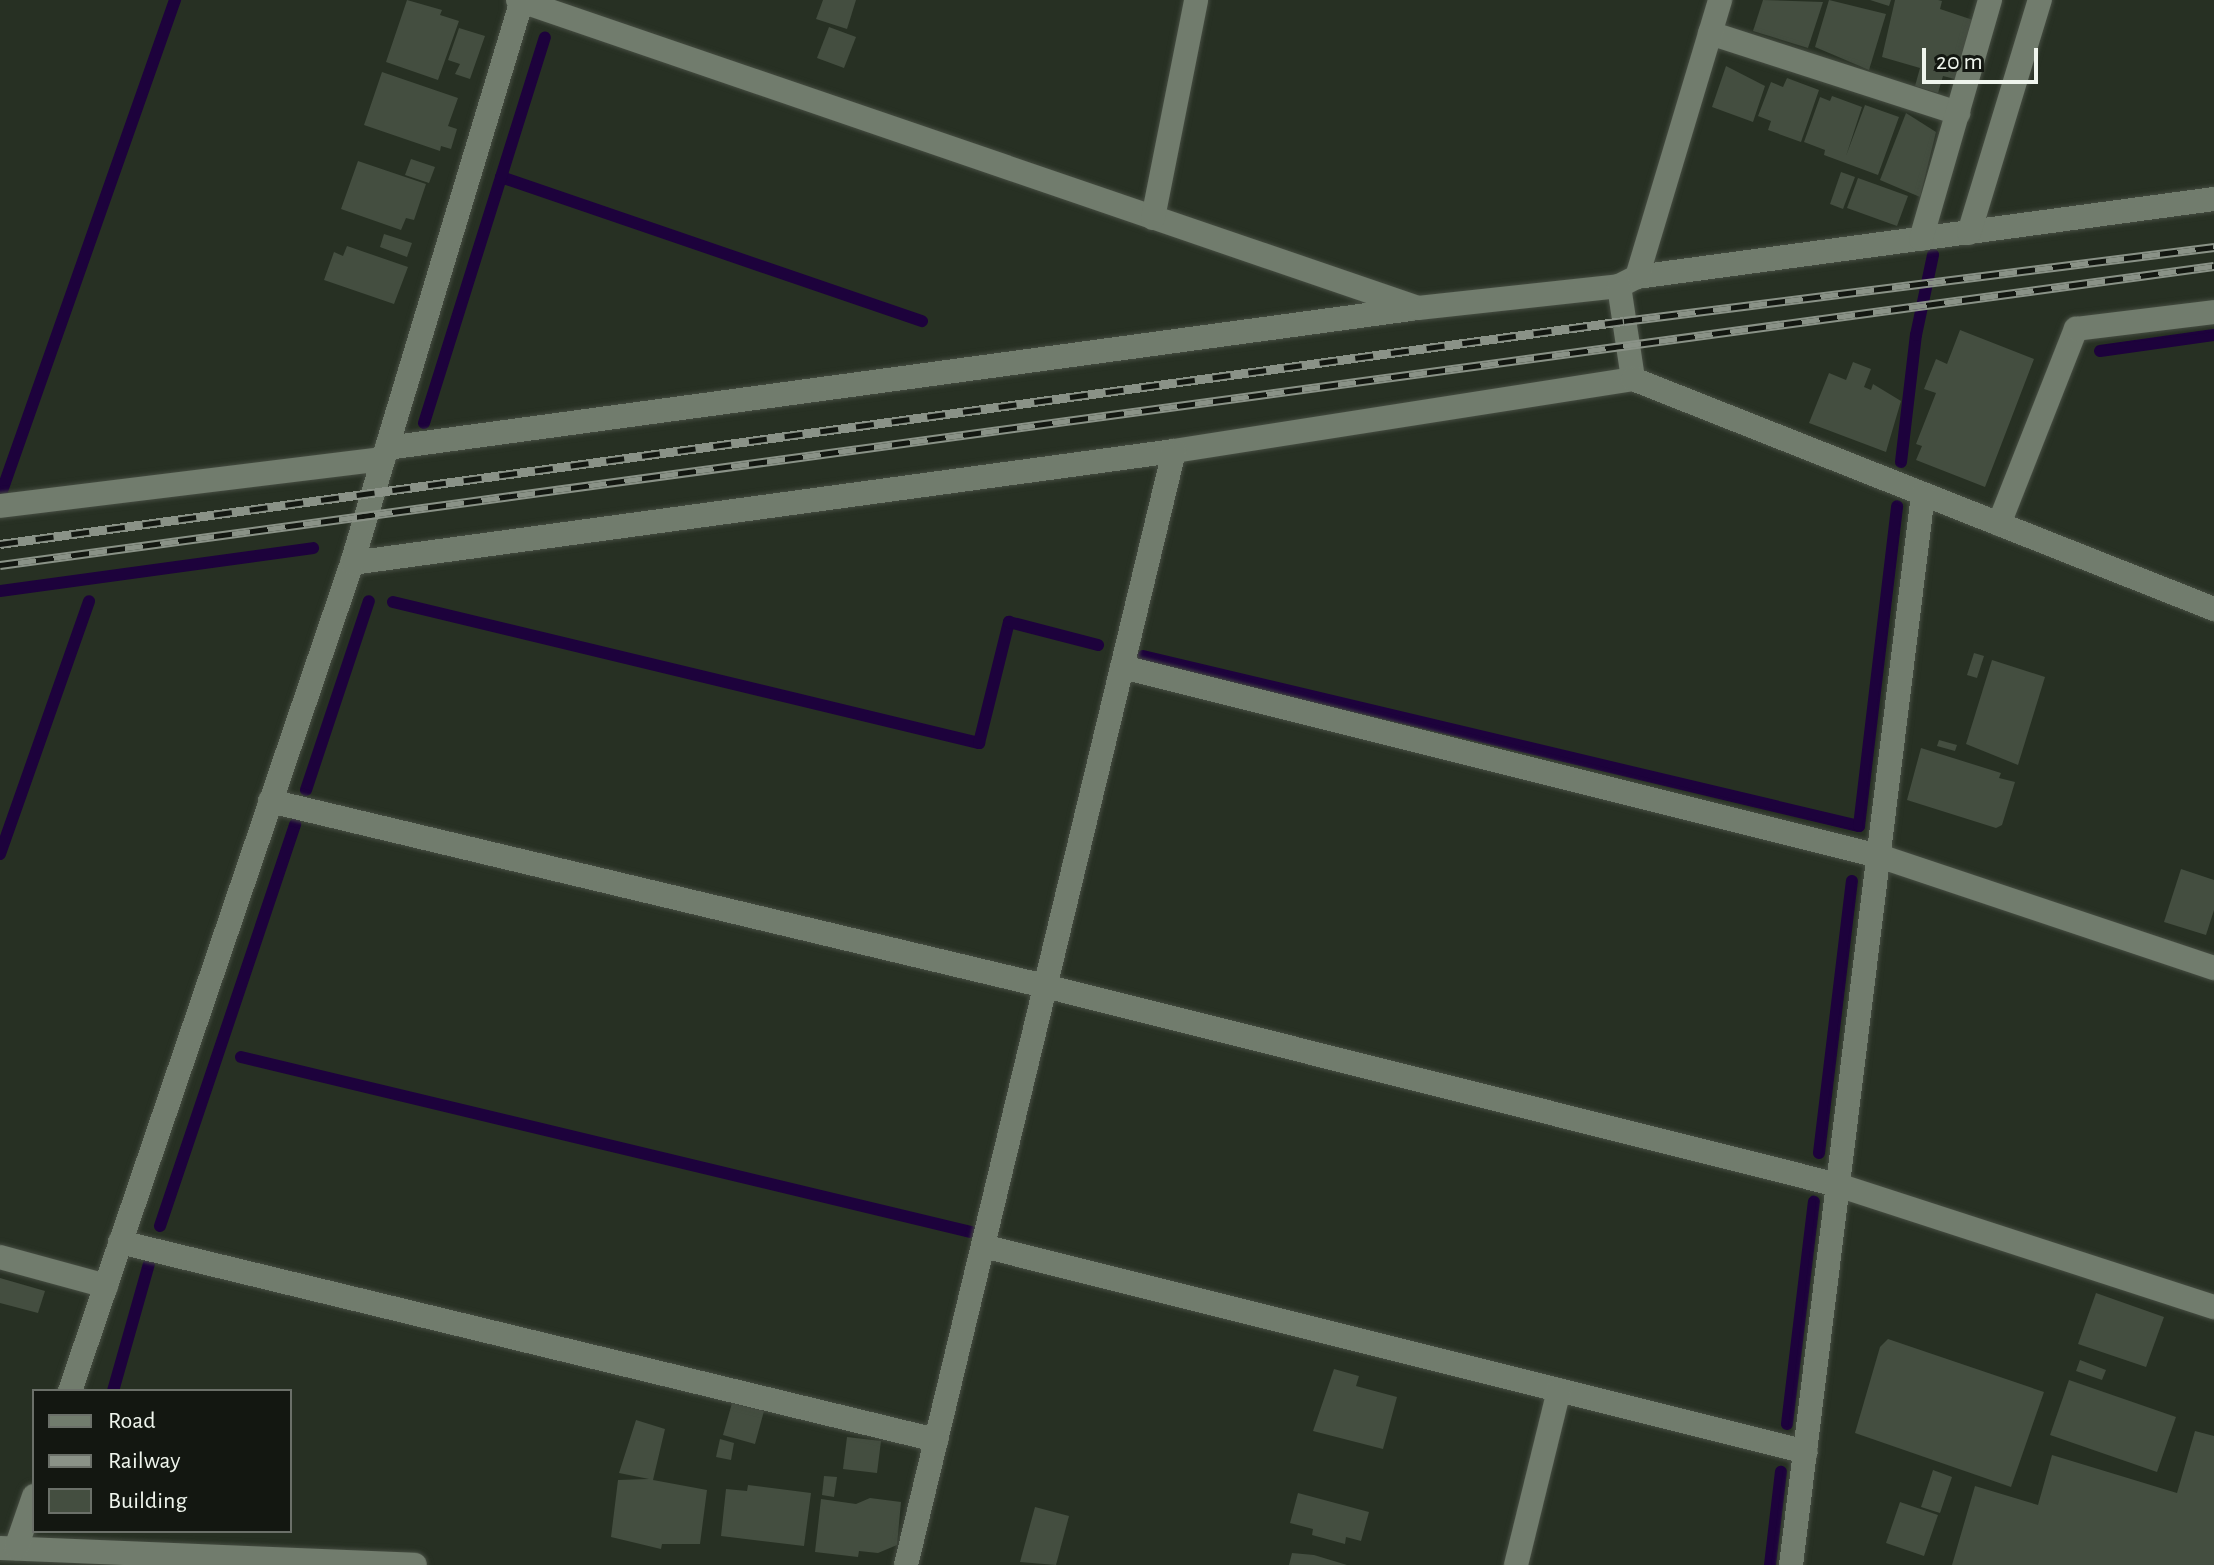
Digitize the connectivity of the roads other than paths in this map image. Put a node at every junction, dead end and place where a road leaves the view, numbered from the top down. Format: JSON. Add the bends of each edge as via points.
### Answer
{"nodes":[{"id":1,"x":520,"y":0,"type":"edge"},
{"id":2,"x":1196,"y":0,"type":"edge"},
{"id":3,"x":1720,"y":0,"type":"edge"},
{"id":4,"x":1990,"y":0,"type":"edge"},
{"id":5,"x":2040,"y":0,"type":"edge"},
{"id":6,"x":1710,"y":33,"type":"junction"},
{"id":7,"x":1958,"y":113,"type":"junction"},
{"id":8,"x":2214,"y":199,"type":"edge"},
{"id":9,"x":1153,"y":218,"type":"junction"},
{"id":10,"x":1969,"y":233,"type":"junction"},
{"id":11,"x":1921,"y":239,"type":"junction"},
{"id":12,"x":1628,"y":282,"type":"junction"},
{"id":13,"x":1418,"y":308,"type":"junction"},
{"id":14,"x":2214,"y":312,"type":"edge"},
{"id":15,"x":1633,"y":379,"type":"junction"},
{"id":16,"x":1174,"y":451,"type":"junction"},
{"id":17,"x":385,"y":453,"type":"junction"},
{"id":18,"x":1923,"y":494,"type":"junction"},
{"id":19,"x":0,"y":506,"type":"edge"},
{"id":20,"x":1999,"y":524,"type":"junction"},
{"id":21,"x":352,"y":563,"type":"junction"},
{"id":22,"x":2214,"y":609,"type":"edge"},
{"id":23,"x":1122,"y":667,"type":"junction"},
{"id":24,"x":270,"y":801,"type":"junction"},
{"id":25,"x":1879,"y":856,"type":"junction"},
{"id":26,"x":2214,"y":968,"type":"edge"},
{"id":27,"x":1045,"y":986,"type":"junction"},
{"id":28,"x":1838,"y":1185,"type":"junction"},
{"id":29,"x":120,"y":1242,"type":"junction"},
{"id":30,"x":983,"y":1246,"type":"junction"},
{"id":31,"x":0,"y":1257,"type":"edge"},
{"id":32,"x":106,"y":1286,"type":"junction"},
{"id":33,"x":2214,"y":1307,"type":"edge"},
{"id":34,"x":71,"y":1389,"type":"edge"},
{"id":35,"x":1559,"y":1390,"type":"junction"},
{"id":36,"x":936,"y":1440,"type":"junction"},
{"id":37,"x":1806,"y":1452,"type":"junction"},
{"id":38,"x":32,"y":1500,"type":"edge"},
{"id":39,"x":8,"y":1548,"type":"edge"},
{"id":40,"x":67,"y":1559,"type":"edge"},
{"id":41,"x":415,"y":1565,"type":"edge"},
{"id":42,"x":906,"y":1565,"type":"edge"},
{"id":43,"x":1516,"y":1565,"type":"edge"},
{"id":44,"x":1791,"y":1565,"type":"edge"}],
"edges":[{"from":1,"to":9,"type":"street"},
{"from":1,"to":17,"type":"street"},
{"from":2,"to":9,"type":"street"},
{"from":3,"to":6,"type":"street"},
{"from":4,"to":7,"type":"street"},
{"from":5,"to":10,"type":"street"},
{"from":6,"to":7,"type":"street"},
{"from":6,"to":12,"type":"street"},
{"from":7,"to":11,"type":"street"},
{"from":8,"to":10,"type":"street"},
{"from":9,"to":13,"type":"street"},
{"from":10,"to":11,"type":"street"},
{"from":11,"to":12,"type":"street"},
{"from":12,"to":13,"type":"street"},
{"from":12,"to":15,"type":"street"},
{"from":13,"to":17,"type":"street"},
{"from":14,"to":20,"type":"street","via":[[2076,329]]},
{"from":15,"to":16,"type":"street"},
{"from":15,"to":18,"type":"street"},
{"from":16,"to":21,"type":"street"},
{"from":16,"to":23,"type":"street"},
{"from":17,"to":19,"type":"street"},
{"from":17,"to":21,"type":"street"},
{"from":18,"to":20,"type":"street"},
{"from":18,"to":25,"type":"street"},
{"from":20,"to":22,"type":"street"},
{"from":21,"to":24,"type":"street"},
{"from":23,"to":25,"type":"street"},
{"from":23,"to":27,"type":"street"},
{"from":24,"to":27,"type":"street"},
{"from":24,"to":29,"type":"street"},
{"from":25,"to":26,"type":"street"},
{"from":25,"to":28,"type":"street"},
{"from":27,"to":28,"type":"street"},
{"from":27,"to":30,"type":"street"},
{"from":28,"to":33,"type":"street"},
{"from":28,"to":37,"type":"street"},
{"from":29,"to":32,"type":"street"},
{"from":29,"to":36,"type":"street"},
{"from":30,"to":35,"type":"street"},
{"from":30,"to":36,"type":"street"},
{"from":31,"to":32,"type":"street"},
{"from":32,"to":34,"type":"street"},
{"from":35,"to":37,"type":"street"},
{"from":35,"to":43,"type":"street"},
{"from":36,"to":42,"type":"street"},
{"from":37,"to":44,"type":"street"},
{"from":38,"to":39,"type":"street"},
{"from":39,"to":40,"type":"street"},
{"from":40,"to":41,"type":"street"}]}
